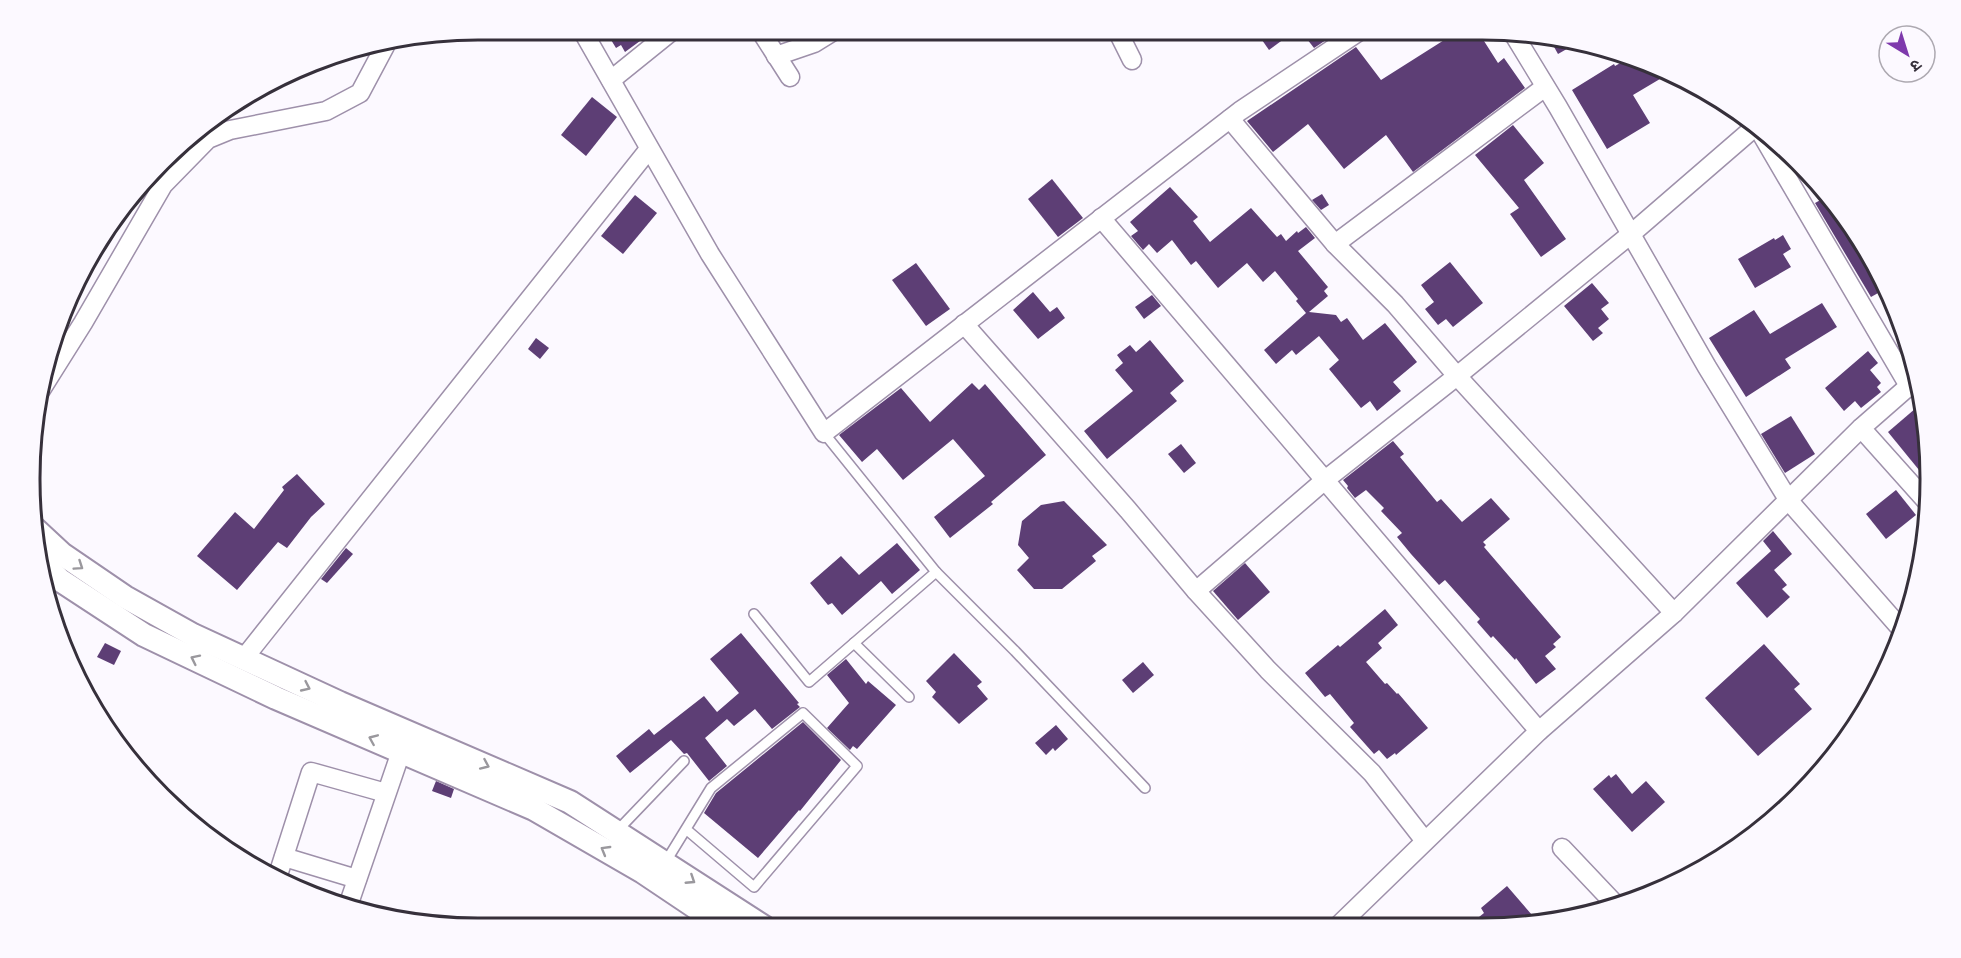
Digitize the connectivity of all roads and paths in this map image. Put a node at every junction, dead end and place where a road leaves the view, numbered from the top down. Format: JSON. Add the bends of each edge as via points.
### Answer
{"nodes":[{"id":1,"x":588,"y":40,"type":"edge"},
{"id":2,"x":661,"y":40,"type":"edge"},
{"id":3,"x":766,"y":40,"type":"edge"},
{"id":4,"x":819,"y":40,"type":"edge"},
{"id":5,"x":1122,"y":40,"type":"edge"},
{"id":6,"x":1346,"y":40,"type":"edge"},
{"id":7,"x":1517,"y":42,"type":"edge"},
{"id":8,"x":382,"y":51,"type":"edge"},
{"id":9,"x":776,"y":56,"type":"junction"},
{"id":10,"x":1132,"y":60,"type":"dead end"},
{"id":11,"x":790,"y":77,"type":"dead end"},
{"id":12,"x":611,"y":80,"type":"junction"},
{"id":13,"x":1545,"y":87,"type":"junction"},
{"id":14,"x":1230,"y":119,"type":"junction"},
{"id":15,"x":1751,"y":132,"type":"edge"},
{"id":16,"x":1770,"y":148,"type":"edge"},
{"id":17,"x":649,"y":149,"type":"junction"},
{"id":18,"x":1101,"y":218,"type":"junction"},
{"id":19,"x":1630,"y":234,"type":"junction"},
{"id":20,"x":1335,"y":244,"type":"junction"},
{"id":21,"x":964,"y":324,"type":"junction"},
{"id":22,"x":54,"y":370,"type":"edge"},
{"id":23,"x":1907,"y":372,"type":"edge"},
{"id":24,"x":1457,"y":376,"type":"junction"},
{"id":25,"x":1910,"y":384,"type":"edge"},
{"id":26,"x":1861,"y":428,"type":"junction"},
{"id":27,"x":824,"y":433,"type":"junction"},
{"id":28,"x":1325,"y":480,"type":"junction"},
{"id":29,"x":1920,"y":494,"type":"edge"},
{"id":30,"x":1788,"y":501,"type":"junction"},
{"id":31,"x":44,"y":538,"type":"edge"},
{"id":32,"x":50,"y":570,"type":"edge"},
{"id":33,"x":936,"y":572,"type":"junction"},
{"id":34,"x":1196,"y":591,"type":"junction"},
{"id":35,"x":1674,"y":613,"type":"junction"},
{"id":36,"x":754,"y":614,"type":"dead end"},
{"id":37,"x":1896,"y":623,"type":"edge"},
{"id":38,"x":854,"y":643,"type":"junction"},
{"id":39,"x":244,"y":658,"type":"junction"},
{"id":40,"x":272,"y":671,"type":"junction"},
{"id":41,"x":262,"y":692,"type":"junction"},
{"id":42,"x":909,"y":698,"type":"dead end"},
{"id":43,"x":1539,"y":731,"type":"junction"},
{"id":44,"x":405,"y":741,"type":"junction"},
{"id":45,"x":684,"y":761,"type":"dead end"},
{"id":46,"x":1145,"y":788,"type":"dead end"},
{"id":47,"x":386,"y":793,"type":"junction"},
{"id":48,"x":687,"y":830,"type":"junction"},
{"id":49,"x":616,"y":832,"type":"junction"},
{"id":50,"x":1425,"y":841,"type":"junction"},
{"id":51,"x":1562,"y":848,"type":"dead end"},
{"id":52,"x":284,"y":857,"type":"junction"},
{"id":53,"x":638,"y":858,"type":"junction"},
{"id":54,"x":665,"y":863,"type":"junction"},
{"id":55,"x":280,"y":869,"type":"edge"},
{"id":56,"x":357,"y":879,"type":"junction"},
{"id":57,"x":351,"y":898,"type":"edge"},
{"id":58,"x":1610,"y":898,"type":"edge"},
{"id":59,"x":714,"y":918,"type":"edge"},
{"id":60,"x":750,"y":918,"type":"edge"},
{"id":61,"x":1346,"y":918,"type":"edge"}],
"edges":[{"from":1,"to":12,"type":"street"},
{"from":2,"to":12,"type":"street"},
{"from":3,"to":9,"type":"street"},
{"from":4,"to":9,"type":"street"},
{"from":5,"to":10,"type":"street"},
{"from":6,"to":14,"type":"street"},
{"from":7,"to":13,"type":"street"},
{"from":8,"to":22,"type":"street","via":[[360,93],[327,111],[230,130],[208,139],[163,185]]},
{"from":9,"to":11,"type":"street"},
{"from":12,"to":17,"type":"street"},
{"from":13,"to":19,"type":"street"},
{"from":13,"to":20,"type":"street"},
{"from":14,"to":18,"type":"street"},
{"from":14,"to":20,"type":"street"},
{"from":15,"to":19,"type":"street"},
{"from":16,"to":23,"type":"street"},
{"from":17,"to":27,"type":"street","via":[[710,254]]},
{"from":17,"to":39,"type":"street"},
{"from":18,"to":21,"type":"street"},
{"from":18,"to":28,"type":"street"},
{"from":19,"to":24,"type":"street"},
{"from":19,"to":30,"type":"street"},
{"from":20,"to":24,"type":"street","via":[[1395,304]]},
{"from":21,"to":27,"type":"street"},
{"from":21,"to":34,"type":"street"},
{"from":24,"to":28,"type":"street"},
{"from":24,"to":35,"type":"street"},
{"from":25,"to":26,"type":"street"},
{"from":26,"to":29,"type":"street"},
{"from":26,"to":30,"type":"street"},
{"from":27,"to":33,"type":"lane"},
{"from":28,"to":34,"type":"street"},
{"from":28,"to":43,"type":"street"},
{"from":30,"to":35,"type":"street"},
{"from":30,"to":37,"type":"street"},
{"from":31,"to":39,"type":"street","one_way":true,"via":[[124,597],[192,635]]},
{"from":41,"to":32,"type":"street","one_way":true,"via":[[144,635]]},
{"from":33,"to":38,"type":"lane"},
{"from":33,"to":46,"type":"lane"},
{"from":34,"to":50,"type":"street","via":[[1268,670],[1372,773]]},
{"from":35,"to":43,"type":"street"},
{"from":36,"to":38,"type":"lane","via":[[809,682]]},
{"from":38,"to":42,"type":"lane"},
{"from":39,"to":40,"type":"street"},
{"from":40,"to":41,"type":"street"},
{"from":40,"to":44,"type":"street","one_way":true,"via":[[340,703]]},
{"from":44,"to":41,"type":"street","one_way":true},
{"from":43,"to":50,"type":"street"},
{"from":44,"to":47,"type":"street"},
{"from":44,"to":49,"type":"street","one_way":true,"via":[[570,802]]},
{"from":53,"to":44,"type":"street","one_way":true},
{"from":45,"to":49,"type":"lane"},
{"from":47,"to":52,"type":"street","via":[[310,772]]},
{"from":47,"to":56,"type":"street"},
{"from":48,"to":48,"type":"lane","via":[[754,887],[857,766],[803,713],[711,789]]},
{"from":48,"to":54,"type":"lane"},
{"from":49,"to":53,"type":"street"},
{"from":50,"to":61,"type":"street"},
{"from":51,"to":58,"type":"street"},
{"from":52,"to":55,"type":"street"},
{"from":52,"to":56,"type":"street"},
{"from":53,"to":54,"type":"street"},
{"from":53,"to":59,"type":"street"},
{"from":54,"to":60,"type":"street","one_way":true},
{"from":56,"to":57,"type":"street"}]}
